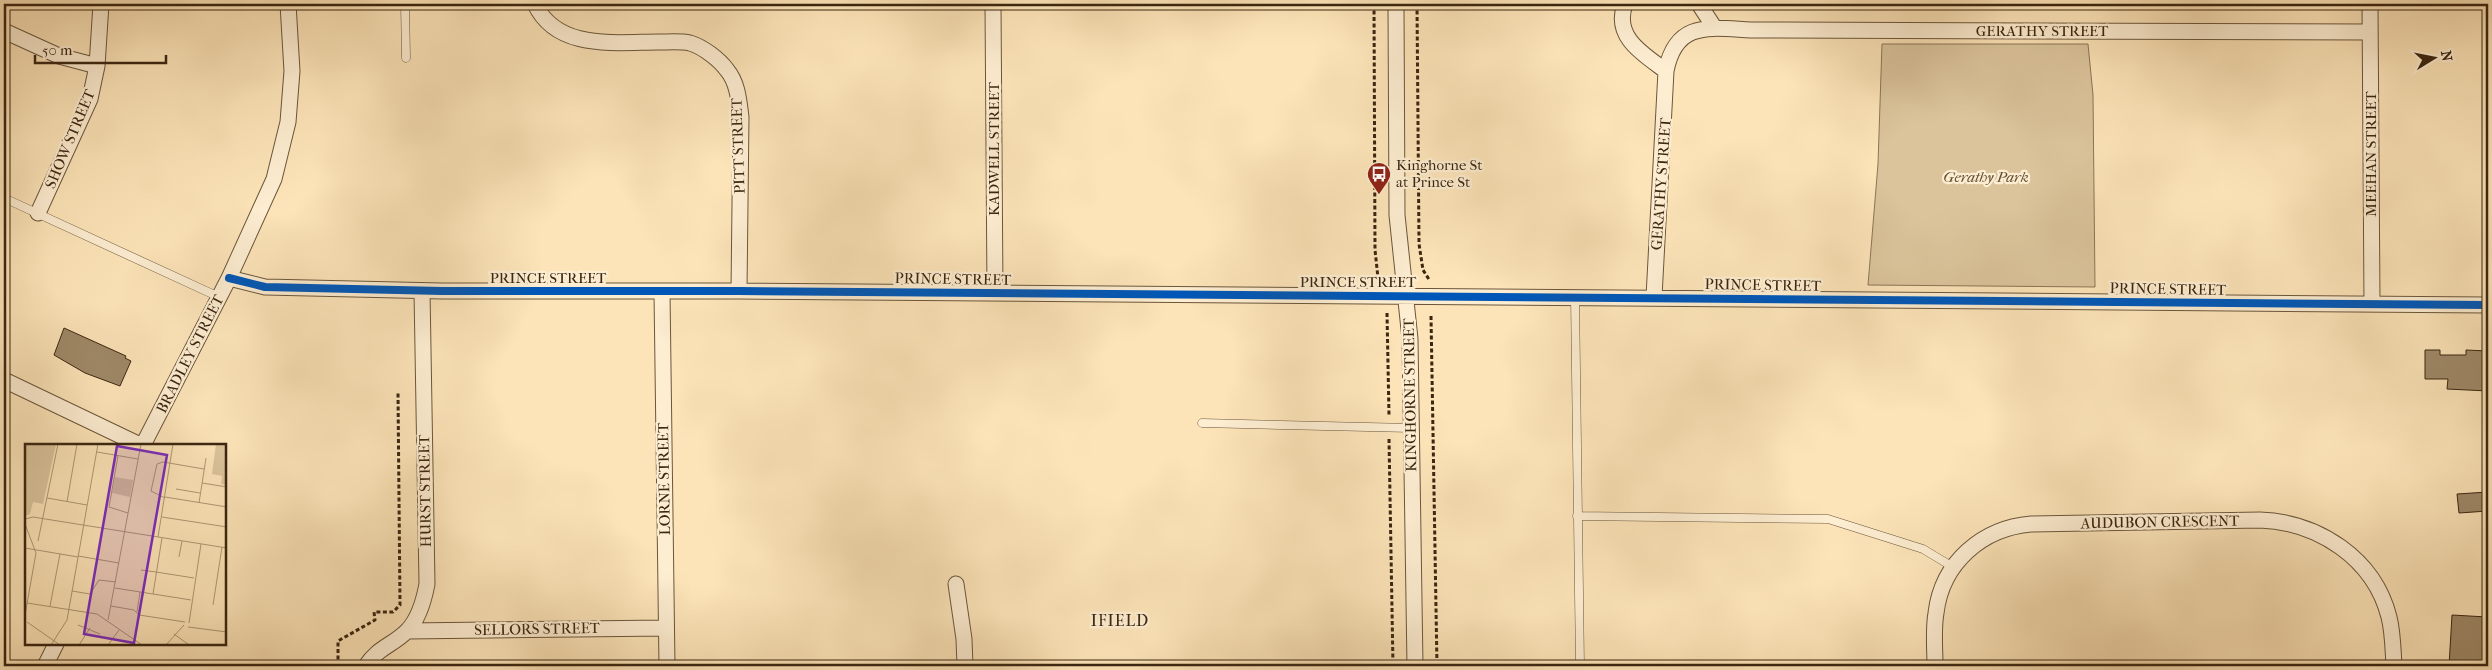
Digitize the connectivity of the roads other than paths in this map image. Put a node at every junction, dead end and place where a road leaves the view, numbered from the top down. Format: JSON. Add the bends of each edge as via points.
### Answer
{"nodes":[{"id":1,"x":101,"y":4,"type":"edge"},
{"id":2,"x":288,"y":4,"type":"edge"},
{"id":3,"x":405,"y":4,"type":"edge"},
{"id":4,"x":535,"y":4,"type":"edge"},
{"id":5,"x":993,"y":4,"type":"edge"},
{"id":6,"x":1396,"y":4,"type":"edge"},
{"id":7,"x":1625,"y":4,"type":"edge"},
{"id":8,"x":1699,"y":4,"type":"edge"},
{"id":9,"x":2370,"y":4,"type":"edge"},
{"id":10,"x":1714,"y":27,"type":"junction"},
{"id":11,"x":4,"y":31,"type":"edge"},
{"id":12,"x":2370,"y":32,"type":"junction"},
{"id":13,"x":406,"y":58,"type":"dead end"},
{"id":14,"x":97,"y":66,"type":"junction"},
{"id":15,"x":1666,"y":71,"type":"junction"},
{"id":16,"x":4,"y":198,"type":"edge"},
{"id":17,"x":38,"y":213,"type":"junction"},
{"id":18,"x":229,"y":278,"type":"junction"},
{"id":19,"x":422,"y":291,"type":"junction"},
{"id":20,"x":739,"y":291,"type":"junction"},
{"id":21,"x":662,"y":292,"type":"junction"},
{"id":22,"x":995,"y":293,"type":"junction"},
{"id":23,"x":1407,"y":296,"type":"junction"},
{"id":24,"x":219,"y":297,"type":"junction"},
{"id":25,"x":1575,"y":297,"type":"junction"},
{"id":26,"x":1654,"y":297,"type":"junction"},
{"id":27,"x":2372,"y":304,"type":"junction"},
{"id":28,"x":2488,"y":306,"type":"edge"},
{"id":29,"x":4,"y":380,"type":"edge"},
{"id":30,"x":1202,"y":423,"type":"dead end"},
{"id":31,"x":1411,"y":428,"type":"junction"},
{"id":32,"x":140,"y":444,"type":"edge"},
{"id":33,"x":143,"y":444,"type":"edge"},
{"id":34,"x":1577,"y":516,"type":"junction"},
{"id":35,"x":1953,"y":567,"type":"junction"},
{"id":36,"x":956,"y":584,"type":"dead end"},
{"id":37,"x":666,"y":628,"type":"junction"},
{"id":38,"x":407,"y":631,"type":"junction"},
{"id":39,"x":56,"y":645,"type":"edge"},
{"id":40,"x":45,"y":666,"type":"edge"},
{"id":41,"x":366,"y":666,"type":"edge"},
{"id":42,"x":667,"y":666,"type":"edge"},
{"id":43,"x":965,"y":666,"type":"edge"},
{"id":44,"x":1415,"y":666,"type":"edge"},
{"id":45,"x":1580,"y":666,"type":"edge"},
{"id":46,"x":1936,"y":666,"type":"edge"},
{"id":47,"x":2394,"y":666,"type":"edge"}],
"edges":[{"from":1,"to":14,"type":"street","name":"SHOW STREET"},
{"from":2,"to":18,"type":"street","name":"BRADLEY STREET","via":[[292,71],[288,122],[274,179]]},
{"from":3,"to":13,"type":"lane"},
{"from":4,"to":20,"type":"street","name":"PITT STREET","via":[[540,14],[557,30],[580,40],[690,43],[712,55],[728,71],[737,92],[741,117]]},
{"from":5,"to":22,"type":"street","name":"KADWELL STREET"},
{"from":6,"to":23,"type":"street","name":"KINGHORNE STREET","via":[[1397,215]]},
{"from":7,"to":15,"type":"street","via":[[1622,17],[1626,37]]},
{"from":8,"to":10,"type":"street"},
{"from":9,"to":12,"type":"street","name":"MEEHAN STREET"},
{"from":10,"to":12,"type":"street","name":"GERATHY STREET","via":[[1751,30]]},
{"from":10,"to":15,"type":"street","name":"GERATHY STREET","via":[[1696,30],[1682,38],[1674,46]]},
{"from":11,"to":14,"type":"street","via":[[59,56]]},
{"from":12,"to":27,"type":"street","name":"MEEHAN STREET"},
{"from":14,"to":17,"type":"street","name":"SHOW STREET","via":[[90,99]]},
{"from":15,"to":26,"type":"street","name":"GERATHY STREET"},
{"from":16,"to":17,"type":"lane"},
{"from":17,"to":24,"type":"lane"},
{"from":18,"to":19,"type":"street","name":"PRINCE STREET","via":[[265,287]]},
{"from":18,"to":24,"type":"street","name":"BRADLEY STREET"},
{"from":19,"to":21,"type":"street","name":"PRINCE STREET"},
{"from":19,"to":38,"type":"street","name":"HURST STREET","via":[[427,584],[423,604]]},
{"from":20,"to":21,"type":"street","name":"PRINCE STREET"},
{"from":20,"to":22,"type":"street","name":"PRINCE STREET"},
{"from":21,"to":37,"type":"street","name":"LORNE STREET"},
{"from":22,"to":23,"type":"street","name":"PRINCE STREET"},
{"from":23,"to":25,"type":"street","name":"PRINCE STREET"},
{"from":23,"to":31,"type":"street","name":"KINGHORNE STREET"},
{"from":24,"to":33,"type":"street","name":"BRADLEY STREET"},
{"from":25,"to":26,"type":"street","name":"PRINCE STREET"},
{"from":25,"to":34,"type":"lane"},
{"from":26,"to":27,"type":"street","name":"PRINCE STREET"},
{"from":27,"to":28,"type":"street","name":"PRINCE STREET"},
{"from":29,"to":32,"type":"street"},
{"from":30,"to":31,"type":"lane"},
{"from":31,"to":44,"type":"street","name":"KINGHORNE STREET"},
{"from":34,"to":35,"type":"lane","via":[[1828,519],[1923,549]]},
{"from":34,"to":45,"type":"lane"},
{"from":35,"to":46,"type":"street","name":"AUDUBON CRESCENT","via":[[1939,597],[1936,613]]},
{"from":35,"to":47,"type":"street","name":"AUDUBON CRESCENT","via":[[1964,553],[1988,535],[2017,525],[2260,520],[2293,524],[2325,536],[2366,570],[2389,616]]},
{"from":36,"to":43,"type":"street"},
{"from":37,"to":38,"type":"street","name":"SELLORS STREET"},
{"from":37,"to":42,"type":"street","name":"LORNE STREET"},
{"from":38,"to":41,"type":"street","name":"HURST STREET","via":[[374,654]]},
{"from":39,"to":40,"type":"street"}]}
